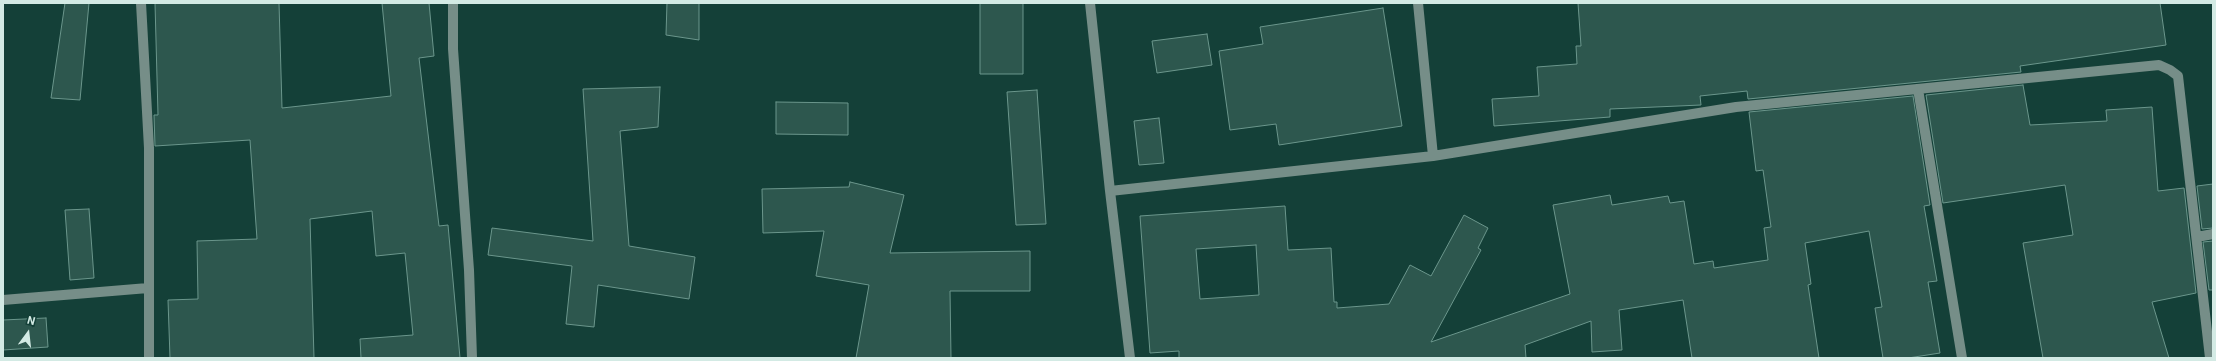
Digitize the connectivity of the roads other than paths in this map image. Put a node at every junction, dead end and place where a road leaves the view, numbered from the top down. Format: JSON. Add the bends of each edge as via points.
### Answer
{"nodes":[{"id":1,"x":141,"y":3,"type":"edge"},
{"id":2,"x":453,"y":3,"type":"edge"},
{"id":3,"x":1090,"y":3,"type":"edge"},
{"id":4,"x":1418,"y":3,"type":"edge"},
{"id":5,"x":1918,"y":89,"type":"junction"},
{"id":6,"x":1433,"y":156,"type":"junction"},
{"id":7,"x":1110,"y":191,"type":"junction"},
{"id":8,"x":2213,"y":234,"type":"edge"},
{"id":9,"x":2197,"y":237,"type":"junction"},
{"id":10,"x":148,"y":288,"type":"junction"},
{"id":11,"x":3,"y":300,"type":"edge"},
{"id":12,"x":148,"y":358,"type":"edge"},
{"id":13,"x":472,"y":358,"type":"edge"},
{"id":14,"x":1130,"y":358,"type":"edge"},
{"id":15,"x":1962,"y":358,"type":"edge"},
{"id":16,"x":2210,"y":358,"type":"edge"}],
"edges":[{"from":1,"to":10,"type":"street","via":[[149,148]]},
{"from":2,"to":13,"type":"street","via":[[453,49],[469,270]]},
{"from":3,"to":7,"type":"street"},
{"from":4,"to":6,"type":"street"},
{"from":5,"to":6,"type":"street","via":[[1736,107]]},
{"from":5,"to":9,"type":"street","via":[[2159,65],[2170,70],[2178,76]]},
{"from":5,"to":15,"type":"street"},
{"from":6,"to":7,"type":"street"},
{"from":7,"to":14,"type":"street"},
{"from":8,"to":9,"type":"street"},
{"from":9,"to":16,"type":"street"},
{"from":10,"to":11,"type":"street"},
{"from":10,"to":12,"type":"street"}]}
